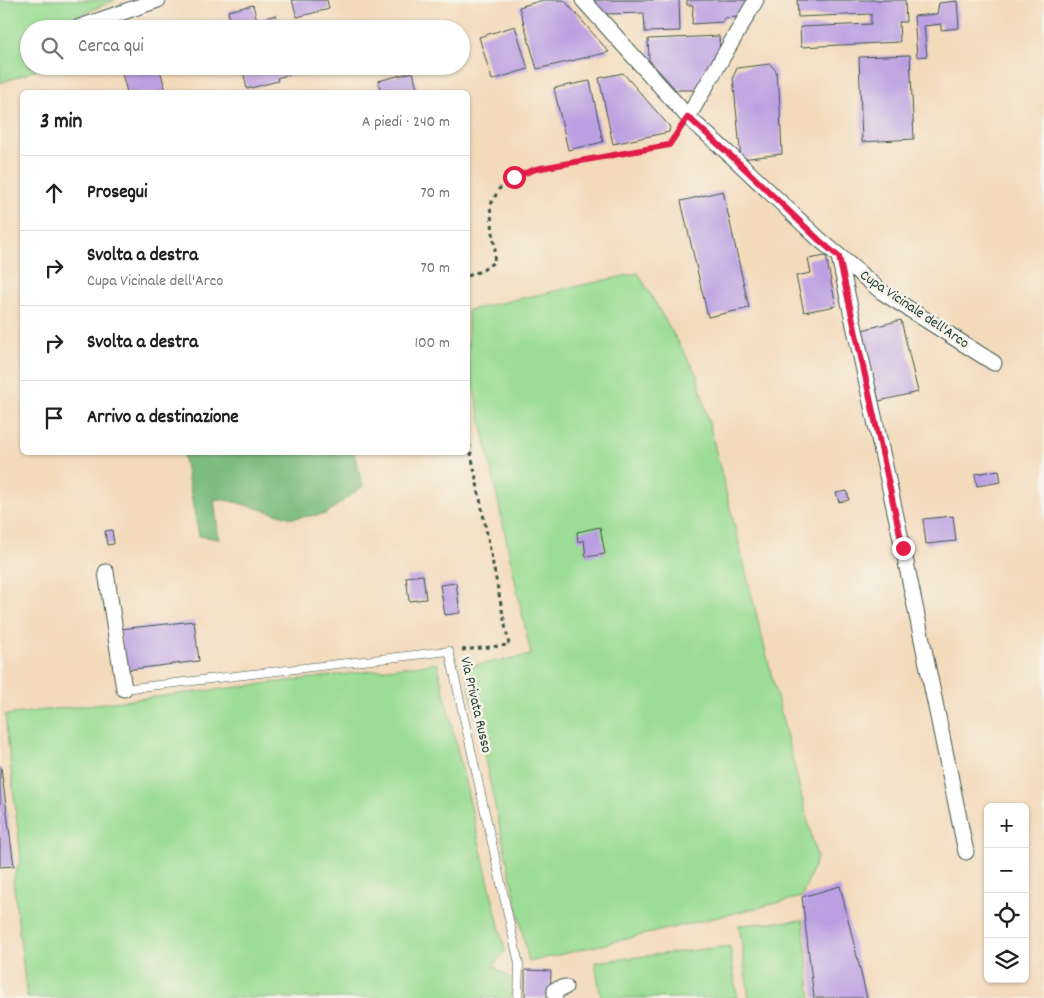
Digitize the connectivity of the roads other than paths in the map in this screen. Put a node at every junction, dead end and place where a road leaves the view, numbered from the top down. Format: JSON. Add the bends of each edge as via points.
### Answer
{"nodes":[{"id":1,"x":158,"y":0,"type":"edge"},
{"id":2,"x":583,"y":0,"type":"edge"},
{"id":3,"x":756,"y":0,"type":"edge"},
{"id":4,"x":100,"y":20,"type":"edge"},
{"id":5,"x":688,"y":117,"type":"junction"},
{"id":6,"x":839,"y":257,"type":"junction"},
{"id":7,"x":994,"y":363,"type":"dead end"},
{"id":8,"x":106,"y":572,"type":"dead end"},
{"id":9,"x":124,"y":689,"type":"joint"},
{"id":10,"x":966,"y":852,"type":"dead end"},
{"id":11,"x":518,"y":998,"type":"edge"}],
"edges":[{"from":1,"to":4,"type":"street"},
{"from":2,"to":5,"type":"street","name":"Cupa Vicinale dell'Arco"},
{"from":3,"to":5,"type":"street"},
{"from":5,"to":6,"type":"street","name":"Cupa Vicinale dell'Arco"},
{"from":6,"to":7,"type":"street","name":"Cupa Vicinale dell'Arco","via":[[882,292]]},
{"from":6,"to":10,"type":"street"},
{"from":8,"to":9,"type":"street"},
{"from":9,"to":11,"type":"lane","name":"Via Privata Russo","via":[[449,651],[519,964]]}]}
